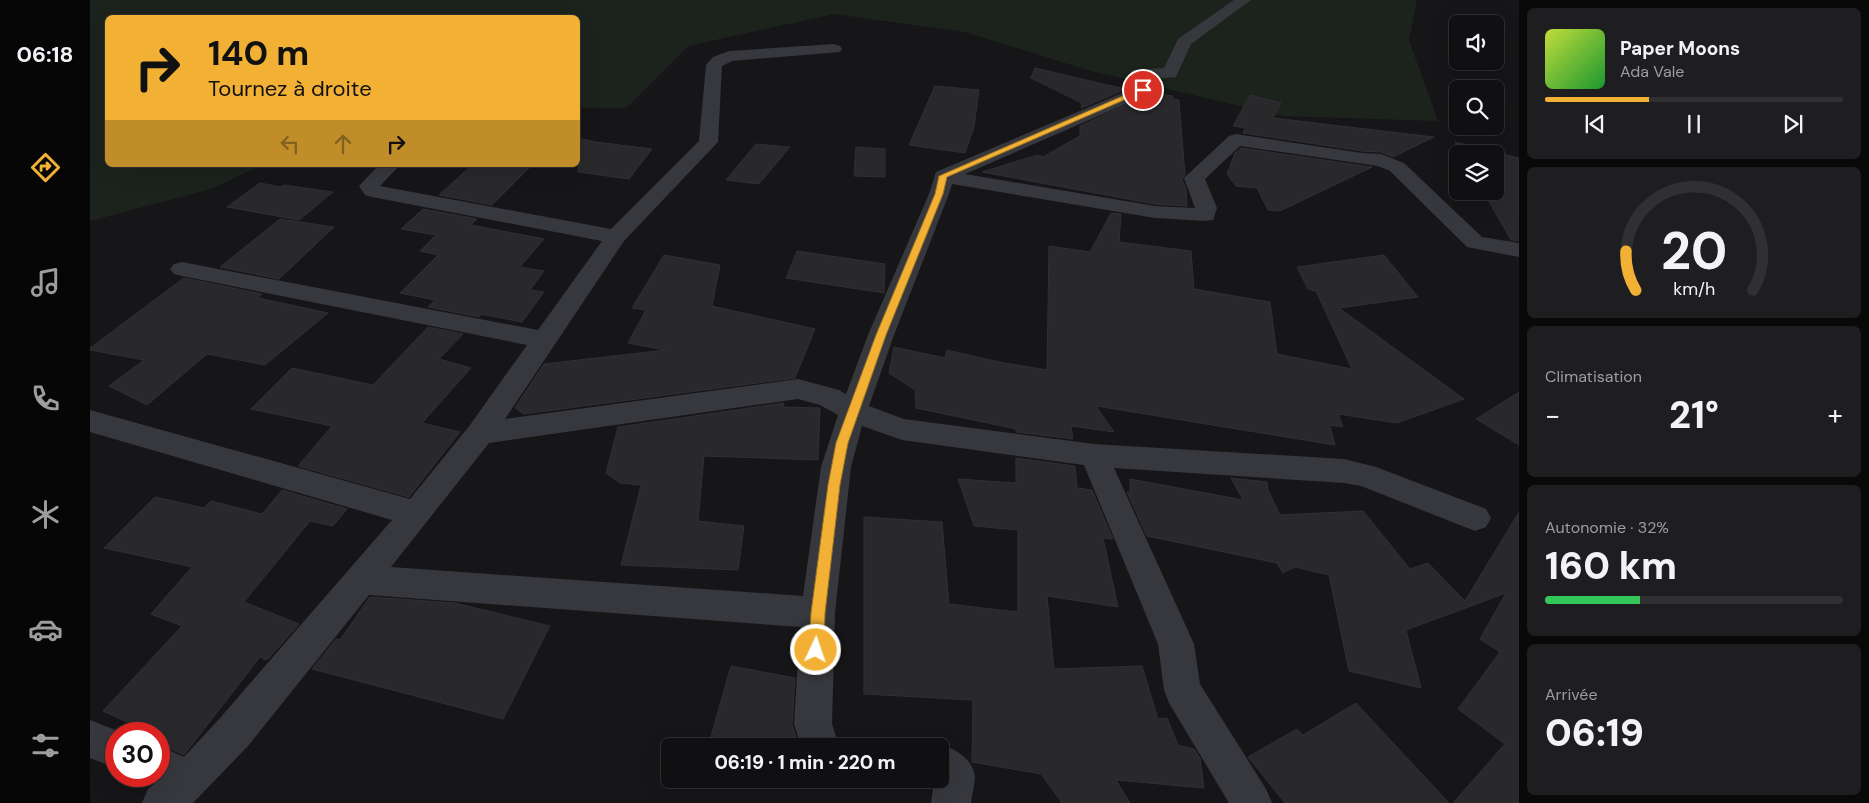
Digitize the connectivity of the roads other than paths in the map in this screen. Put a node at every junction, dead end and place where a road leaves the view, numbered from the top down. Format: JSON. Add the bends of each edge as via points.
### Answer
{"nodes":[{"id":1,"x":1244,"y":0,"type":"edge"},
{"id":2,"x":834,"y":49,"type":"dead end"},
{"id":3,"x":388,"y":167,"type":"edge"},
{"id":4,"x":943,"y":176,"type":"junction"},
{"id":5,"x":616,"y":238,"type":"junction"},
{"id":6,"x":1519,"y":250,"type":"edge"},
{"id":7,"x":182,"y":269,"type":"dead end"},
{"id":8,"x":544,"y":340,"type":"junction"},
{"id":9,"x":855,"y":412,"type":"junction"},
{"id":10,"x":90,"y":421,"type":"edge"},
{"id":11,"x":480,"y":433,"type":"junction"},
{"id":12,"x":1094,"y":455,"type":"junction"},
{"id":13,"x":416,"y":514,"type":"junction"},
{"id":14,"x":1475,"y":518,"type":"dead end"},
{"id":15,"x":362,"y":580,"type":"junction"},
{"id":16,"x":818,"y":613,"type":"junction"},
{"id":17,"x":817,"y":738,"type":"edge"},
{"id":18,"x":90,"y":739,"type":"edge"},
{"id":19,"x":105,"y":745,"type":"edge"},
{"id":20,"x":949,"y":770,"type":"edge"},
{"id":21,"x":170,"y":783,"type":"edge"},
{"id":22,"x":951,"y":803,"type":"edge"},
{"id":23,"x":1252,"y":803,"type":"edge"}],
"edges":[{"from":1,"to":4,"type":"street","via":[[1184,42],[1170,73],[1138,74],[1143,90]]},
{"from":2,"to":5,"type":"street","via":[[729,56],[719,60],[714,65],[708,142]]},
{"from":3,"to":5,"type":"street","via":[[369,186],[372,190]]},
{"from":4,"to":6,"type":"street","via":[[1155,212],[1205,215],[1206,208],[1194,178],[1236,140],[1381,160],[1397,167],[1475,242]]},
{"from":4,"to":9,"type":"street","via":[[939,194],[881,335]]},
{"from":5,"to":8,"type":"street"},
{"from":7,"to":8,"type":"street"},
{"from":8,"to":11,"type":"street"},
{"from":9,"to":11,"type":"street","via":[[829,397],[798,389]]},
{"from":9,"to":12,"type":"street","via":[[902,429]]},
{"from":9,"to":16,"type":"street","via":[[836,467]]},
{"from":10,"to":13,"type":"street"},
{"from":11,"to":13,"type":"street"},
{"from":12,"to":14,"type":"street","via":[[1344,471],[1364,475]]},
{"from":12,"to":23,"type":"street","via":[[1176,644],[1182,690]]},
{"from":13,"to":15,"type":"street"},
{"from":15,"to":16,"type":"street"},
{"from":15,"to":21,"type":"street","via":[[234,732]]},
{"from":16,"to":17,"type":"street","via":[[813,724]]},
{"from":18,"to":19,"type":"street"},
{"from":20,"to":22,"type":"street","via":[[955,777]]}]}
